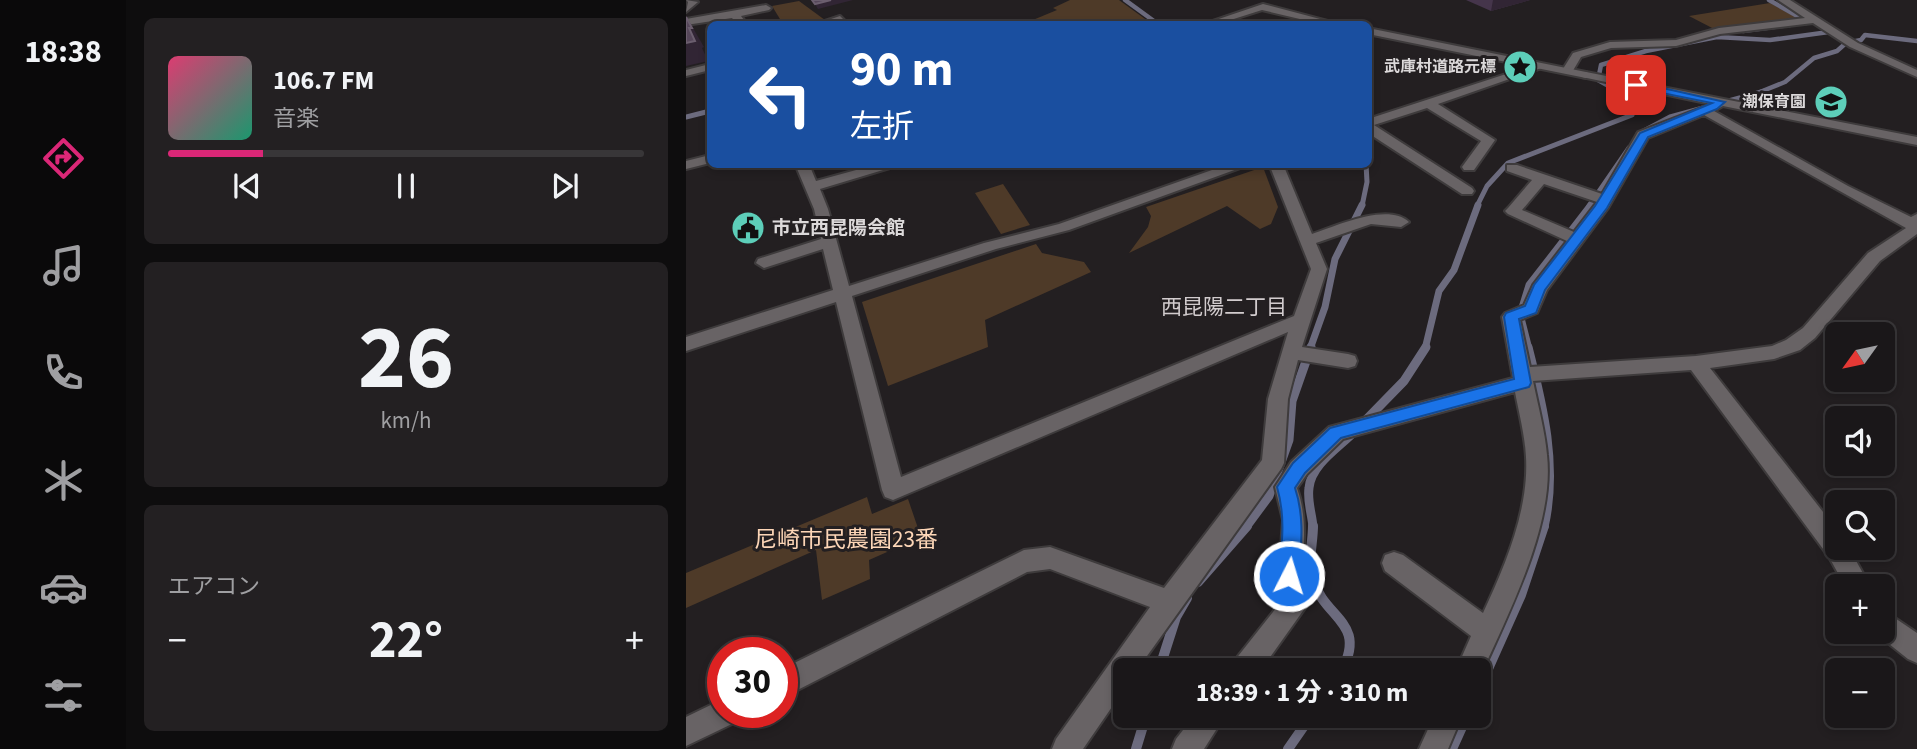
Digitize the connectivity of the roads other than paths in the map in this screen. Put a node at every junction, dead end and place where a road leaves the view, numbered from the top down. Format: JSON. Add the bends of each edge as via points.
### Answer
{"nodes":[{"id":1,"x":691,"y":0,"type":"edge"},
{"id":2,"x":1783,"y":0,"type":"edge"},
{"id":3,"x":1264,"y":4,"type":"edge"},
{"id":4,"x":766,"y":8,"type":"dead end"},
{"id":5,"x":686,"y":9,"type":"edge"},
{"id":6,"x":734,"y":15,"type":"junction"},
{"id":7,"x":739,"y":21,"type":"edge"},
{"id":8,"x":1217,"y":21,"type":"edge"},
{"id":9,"x":1319,"y":21,"type":"edge"},
{"id":10,"x":1809,"y":21,"type":"junction"},
{"id":11,"x":686,"y":22,"type":"edge"},
{"id":12,"x":1372,"y":32,"type":"edge"},
{"id":13,"x":1541,"y":66,"type":"junction"},
{"id":14,"x":707,"y":68,"type":"edge"},
{"id":15,"x":1567,"y":72,"type":"junction"},
{"id":16,"x":686,"y":73,"type":"edge"},
{"id":17,"x":1917,"y":74,"type":"edge"},
{"id":18,"x":1428,"y":103,"type":"junction"},
{"id":19,"x":1715,"y":105,"type":"junction"},
{"id":20,"x":1372,"y":124,"type":"edge"},
{"id":21,"x":1372,"y":128,"type":"edge"},
{"id":22,"x":1917,"y":141,"type":"edge"},
{"id":23,"x":707,"y":160,"type":"edge"},
{"id":24,"x":686,"y":165,"type":"edge"},
{"id":25,"x":1469,"y":167,"type":"dead end"},
{"id":26,"x":804,"y":168,"type":"edge"},
{"id":27,"x":881,"y":168,"type":"edge"},
{"id":28,"x":1233,"y":168,"type":"edge"},
{"id":29,"x":1278,"y":168,"type":"edge"},
{"id":30,"x":1512,"y":168,"type":"dead end"},
{"id":31,"x":1541,"y":178,"type":"junction"},
{"id":32,"x":811,"y":187,"type":"junction"},
{"id":33,"x":1467,"y":191,"type":"dead end"},
{"id":34,"x":1599,"y":198,"type":"junction"},
{"id":35,"x":1401,"y":222,"type":"dead end"},
{"id":36,"x":1916,"y":222,"type":"edge"},
{"id":37,"x":1569,"y":236,"type":"junction"},
{"id":38,"x":1314,"y":238,"type":"junction"},
{"id":39,"x":830,"y":242,"type":"junction"},
{"id":40,"x":764,"y":262,"type":"dead end"},
{"id":41,"x":844,"y":294,"type":"junction"},
{"id":42,"x":1303,"y":319,"type":"junction"},
{"id":43,"x":686,"y":344,"type":"edge"},
{"id":44,"x":1297,"y":353,"type":"junction"},
{"id":45,"x":1348,"y":361,"type":"dead end"},
{"id":46,"x":1696,"y":363,"type":"junction"},
{"id":47,"x":1527,"y":377,"type":"junction"},
{"id":48,"x":1273,"y":463,"type":"junction"},
{"id":49,"x":1299,"y":468,"type":"junction"},
{"id":50,"x":1394,"y":563,"type":"dead end"},
{"id":51,"x":1851,"y":574,"type":"edge"},
{"id":52,"x":1168,"y":602,"type":"junction"},
{"id":53,"x":1487,"y":632,"type":"junction"},
{"id":54,"x":1895,"y":633,"type":"edge"},
{"id":55,"x":1917,"y":650,"type":"edge"},
{"id":56,"x":1254,"y":658,"type":"edge"},
{"id":57,"x":1475,"y":658,"type":"edge"},
{"id":58,"x":798,"y":676,"type":"edge"},
{"id":59,"x":707,"y":722,"type":"edge"},
{"id":60,"x":1202,"y":728,"type":"edge"},
{"id":61,"x":1443,"y":728,"type":"edge"},
{"id":62,"x":686,"y":732,"type":"edge"},
{"id":63,"x":1066,"y":749,"type":"edge"},
{"id":64,"x":1186,"y":749,"type":"edge"},
{"id":65,"x":1433,"y":749,"type":"edge"}],
"edges":[{"from":1,"to":5,"type":"street"},
{"from":2,"to":10,"type":"street"},
{"from":3,"to":8,"type":"street"},
{"from":3,"to":9,"type":"street","via":[[1273,12]]},
{"from":4,"to":6,"type":"street"},
{"from":6,"to":7,"type":"street"},
{"from":6,"to":11,"type":"street"},
{"from":10,"to":15,"type":"street","via":[[1719,31],[1686,42],[1610,46],[1577,55]]},
{"from":10,"to":17,"type":"street"},
{"from":12,"to":13,"type":"street"},
{"from":13,"to":15,"type":"street"},
{"from":13,"to":18,"type":"street"},
{"from":14,"to":16,"type":"street"},
{"from":15,"to":19,"type":"street"},
{"from":18,"to":20,"type":"street"},
{"from":18,"to":25,"type":"street","via":[[1488,139]]},
{"from":19,"to":22,"type":"street"},
{"from":19,"to":34,"type":"street","via":[[1643,135]]},
{"from":19,"to":36,"type":"street","via":[[1843,190]]},
{"from":21,"to":33,"type":"street"},
{"from":23,"to":24,"type":"street"},
{"from":26,"to":32,"type":"street"},
{"from":27,"to":32,"type":"street"},
{"from":28,"to":41,"type":"street","via":[[1064,227]]},
{"from":29,"to":38,"type":"street"},
{"from":30,"to":31,"type":"street"},
{"from":31,"to":34,"type":"street"},
{"from":31,"to":37,"type":"street","via":[[1513,211]]},
{"from":32,"to":39,"type":"street"},
{"from":34,"to":37,"type":"street"},
{"from":35,"to":38,"type":"street","via":[[1370,219]]},
{"from":36,"to":46,"type":"street","via":[[1913,230],[1874,257],[1809,333],[1793,345]]},
{"from":37,"to":47,"type":"street","via":[[1531,309],[1520,313]]},
{"from":38,"to":42,"type":"street","via":[[1319,269]]},
{"from":39,"to":40,"type":"street"},
{"from":39,"to":41,"type":"street"},
{"from":41,"to":42,"type":"street","via":[[892,490]]},
{"from":41,"to":43,"type":"street"},
{"from":42,"to":44,"type":"street"},
{"from":44,"to":45,"type":"street"},
{"from":44,"to":48,"type":"street","via":[[1278,399]]},
{"from":46,"to":47,"type":"street"},
{"from":46,"to":51,"type":"street"},
{"from":47,"to":49,"type":"street","via":[[1336,433]]},
{"from":47,"to":53,"type":"street","via":[[1537,457],[1534,503],[1511,581]]},
{"from":48,"to":49,"type":"street"},
{"from":48,"to":52,"type":"street"},
{"from":49,"to":56,"type":"street","via":[[1286,487],[1293,508],[1289,576],[1297,601]]},
{"from":50,"to":53,"type":"street"},
{"from":52,"to":58,"type":"street","via":[[1050,558],[1024,561]]},
{"from":52,"to":63,"type":"street"},
{"from":53,"to":57,"type":"street"},
{"from":54,"to":55,"type":"street"},
{"from":59,"to":62,"type":"street"},
{"from":60,"to":64,"type":"street"},
{"from":61,"to":65,"type":"street"}]}
